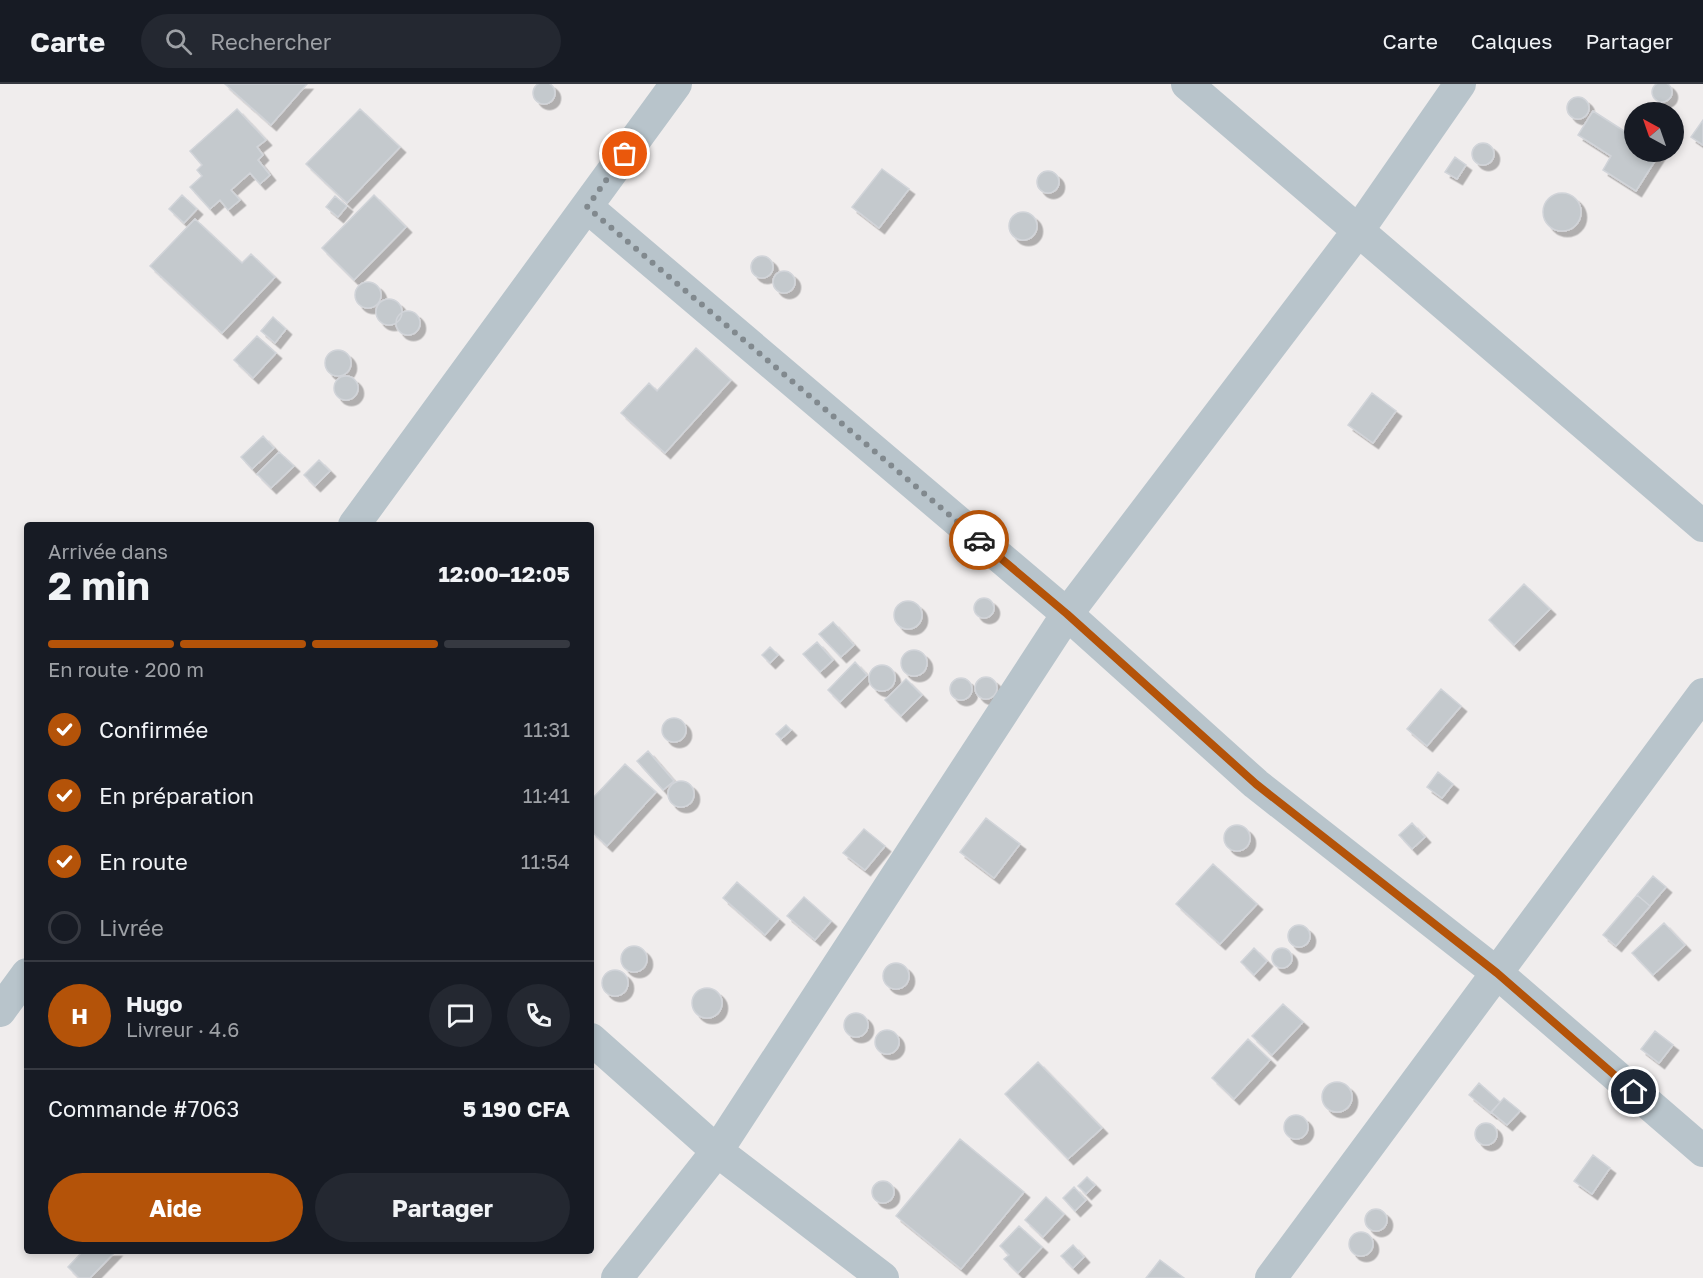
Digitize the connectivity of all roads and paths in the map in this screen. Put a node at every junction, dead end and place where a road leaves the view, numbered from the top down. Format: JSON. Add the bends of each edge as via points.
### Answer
{"nodes":[{"id":1,"x":676,"y":84,"type":"edge"},
{"id":2,"x":1187,"y":84,"type":"edge"},
{"id":3,"x":1460,"y":84,"type":"edge"},
{"id":4,"x":587,"y":207,"type":"junction"},
{"id":5,"x":1358,"y":231,"type":"junction"},
{"id":6,"x":356,"y":522,"type":"edge"},
{"id":7,"x":1703,"y":526,"type":"edge"},
{"id":8,"x":1067,"y":614,"type":"junction"},
{"id":9,"x":1703,"y":694,"type":"edge"},
{"id":10,"x":1497,"y":973,"type":"junction"},
{"id":11,"x":24,"y":978,"type":"edge"},
{"id":12,"x":0,"y":1011,"type":"edge"},
{"id":13,"x":594,"y":1042,"type":"edge"},
{"id":14,"x":717,"y":1151,"type":"junction"},
{"id":15,"x":1703,"y":1151,"type":"edge"},
{"id":16,"x":617,"y":1278,"type":"edge"},
{"id":17,"x":883,"y":1278,"type":"edge"},
{"id":18,"x":1271,"y":1278,"type":"edge"}],
"edges":[{"from":1,"to":4,"type":"street"},
{"from":2,"to":5,"type":"street"},
{"from":3,"to":5,"type":"street"},
{"from":4,"to":6,"type":"street"},
{"from":4,"to":8,"type":"street"},
{"from":5,"to":7,"type":"street"},
{"from":5,"to":8,"type":"street"},
{"from":8,"to":10,"type":"street","via":[[1256,784]]},
{"from":8,"to":14,"type":"street"},
{"from":9,"to":10,"type":"street"},
{"from":10,"to":15,"type":"street"},
{"from":10,"to":18,"type":"street"},
{"from":11,"to":12,"type":"street"},
{"from":13,"to":14,"type":"street"},
{"from":14,"to":16,"type":"street"},
{"from":14,"to":17,"type":"street"}]}
